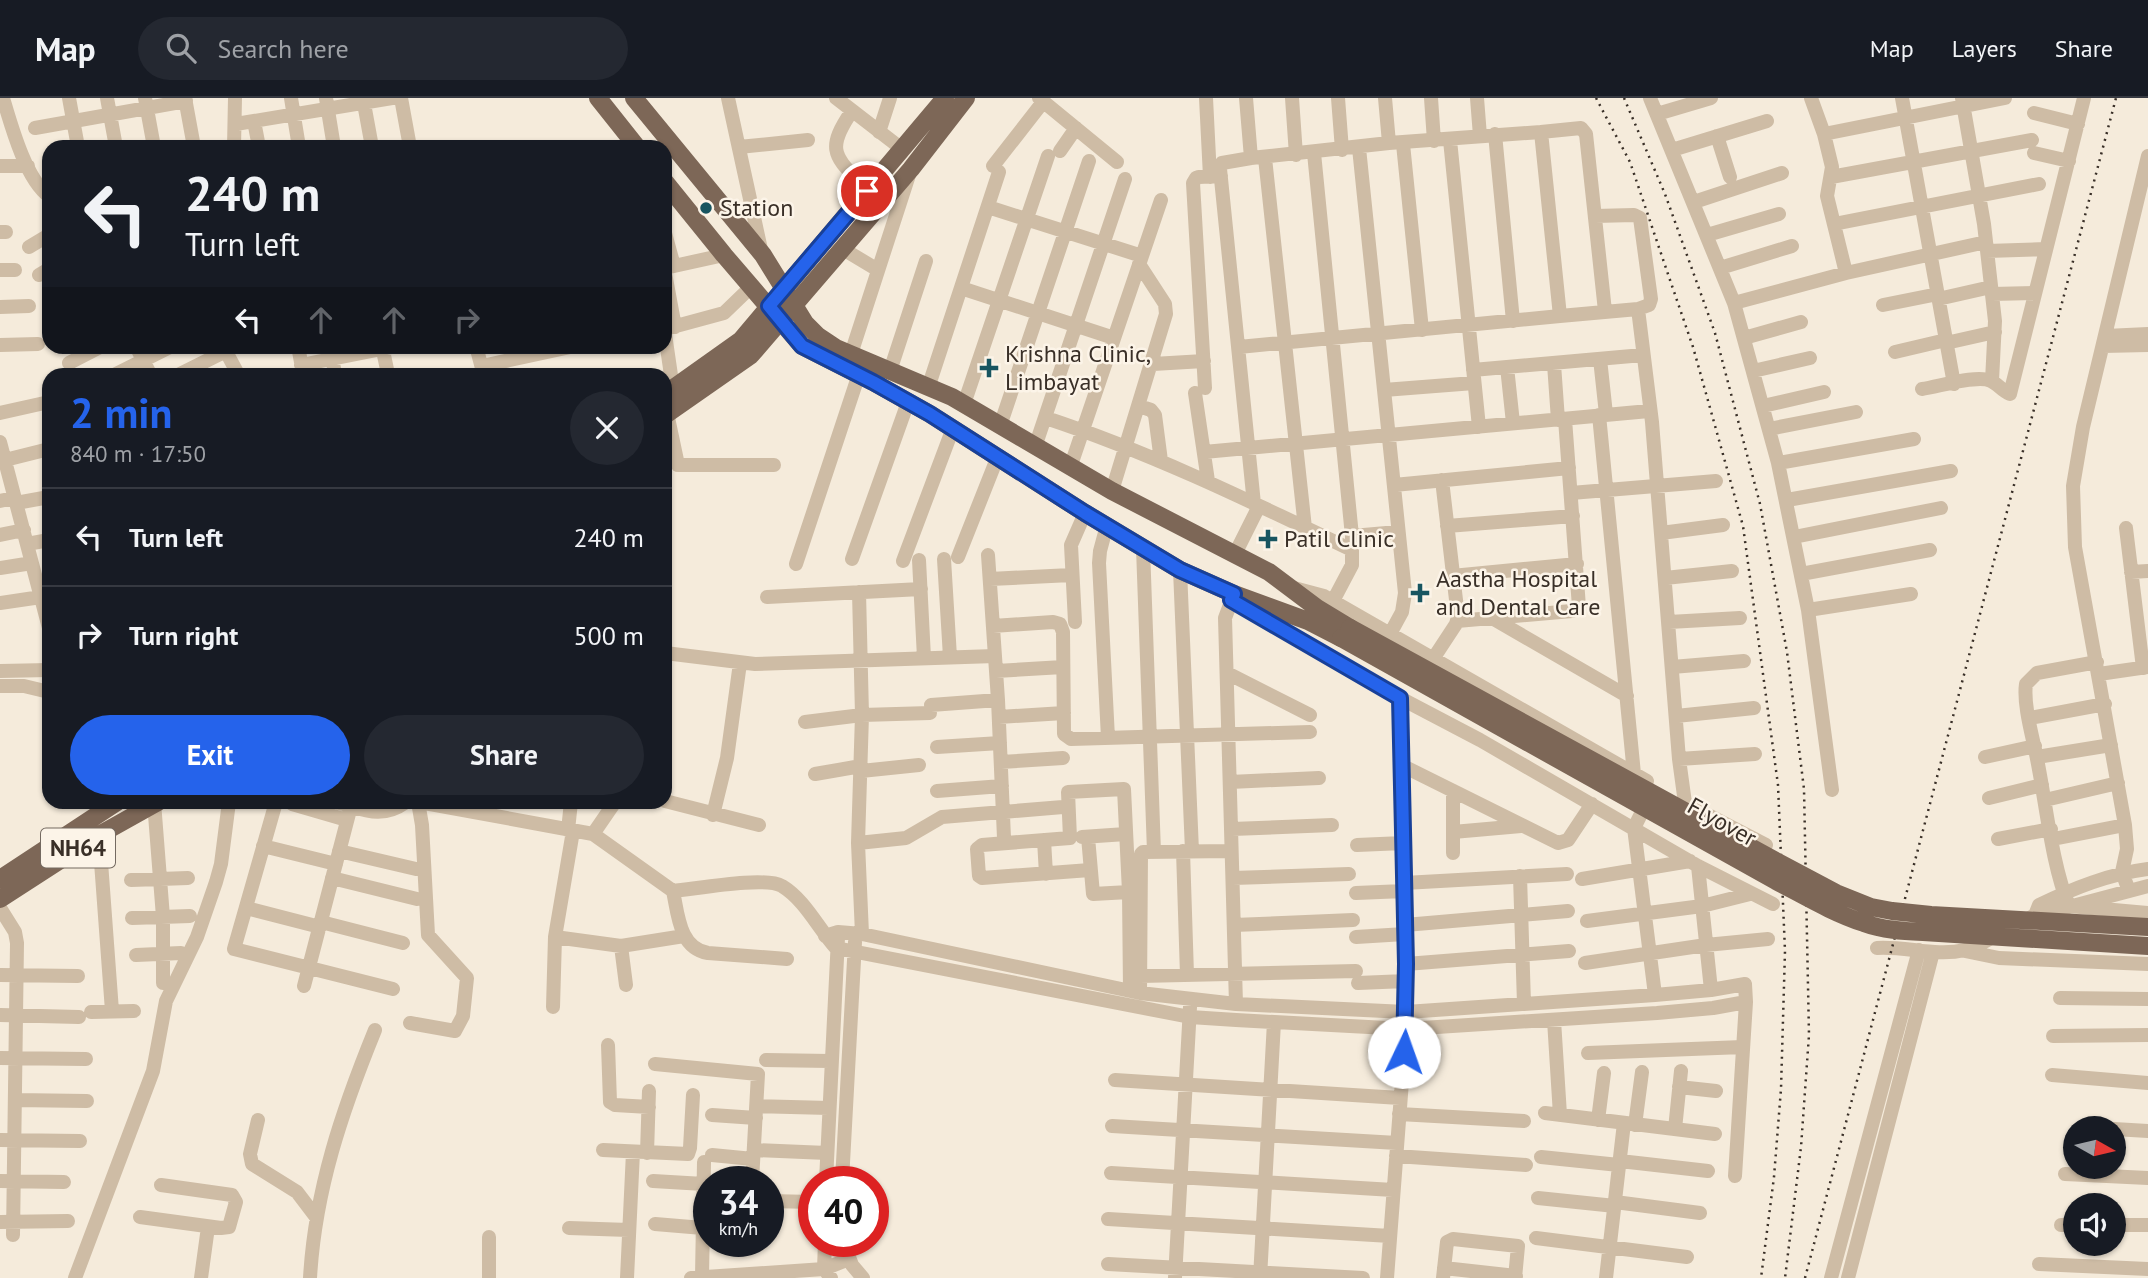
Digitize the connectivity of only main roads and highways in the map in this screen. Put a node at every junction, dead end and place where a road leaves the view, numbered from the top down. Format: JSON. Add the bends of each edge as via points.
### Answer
{"nodes":[{"id":1,"x":598,"y":98,"type":"edge"},
{"id":2,"x":634,"y":98,"type":"edge"},
{"id":3,"x":945,"y":98,"type":"edge"},
{"id":4,"x":966,"y":98,"type":"edge"},
{"id":5,"x":631,"y":140,"type":"edge"},
{"id":6,"x":669,"y":140,"type":"edge"},
{"id":7,"x":672,"y":144,"type":"edge"},
{"id":8,"x":672,"y":191,"type":"edge"},
{"id":9,"x":786,"y":288,"type":"junction"},
{"id":10,"x":795,"y":305,"type":"junction"},
{"id":11,"x":769,"y":306,"type":"junction"},
{"id":12,"x":781,"y":321,"type":"junction"},
{"id":13,"x":672,"y":384,"type":"edge"},
{"id":14,"x":672,"y":410,"type":"edge"},
{"id":15,"x":1319,"y":610,"type":"junction"},
{"id":16,"x":1346,"y":633,"type":"junction"},
{"id":17,"x":107,"y":809,"type":"edge"},
{"id":18,"x":144,"y":809,"type":"edge"},
{"id":19,"x":0,"y":878,"type":"edge"},
{"id":20,"x":0,"y":899,"type":"edge"},
{"id":21,"x":2148,"y":927,"type":"edge"},
{"id":22,"x":2148,"y":946,"type":"edge"}],
"edges":[{"from":1,"to":5,"type":"main road"},
{"from":2,"to":6,"type":"main road"},
{"from":3,"to":9,"type":"main road"},
{"from":4,"to":10,"type":"main road"},
{"from":7,"to":9,"type":"main road"},
{"from":8,"to":11,"type":"main road"},
{"from":9,"to":10,"type":"main road"},
{"from":9,"to":11,"type":"main road"},
{"from":10,"to":12,"type":"main road"},
{"from":10,"to":15,"type":"main road","via":[[818,336],[964,404],[1070,468],[1269,572]]},
{"from":11,"to":12,"type":"main road"},
{"from":11,"to":13,"type":"main road","via":[[741,340]]},
{"from":12,"to":14,"type":"main road","via":[[751,355]]},
{"from":12,"to":15,"type":"main road","via":[[802,346],[908,401],[1180,570],[1232,597]]},
{"from":15,"to":16,"type":"main road","name":"Flyover"},
{"from":16,"to":21,"type":"main road","name":"Flyover","bridge":true,"via":[[1836,893],[1871,907],[1931,915]]},
{"from":16,"to":22,"type":"main road","name":"Flyover","bridge":true,"via":[[1776,881],[1865,924]]},
{"from":17,"to":19,"type":"main road","number":"NH64"},
{"from":18,"to":20,"type":"main road","number":"NH64"}]}
